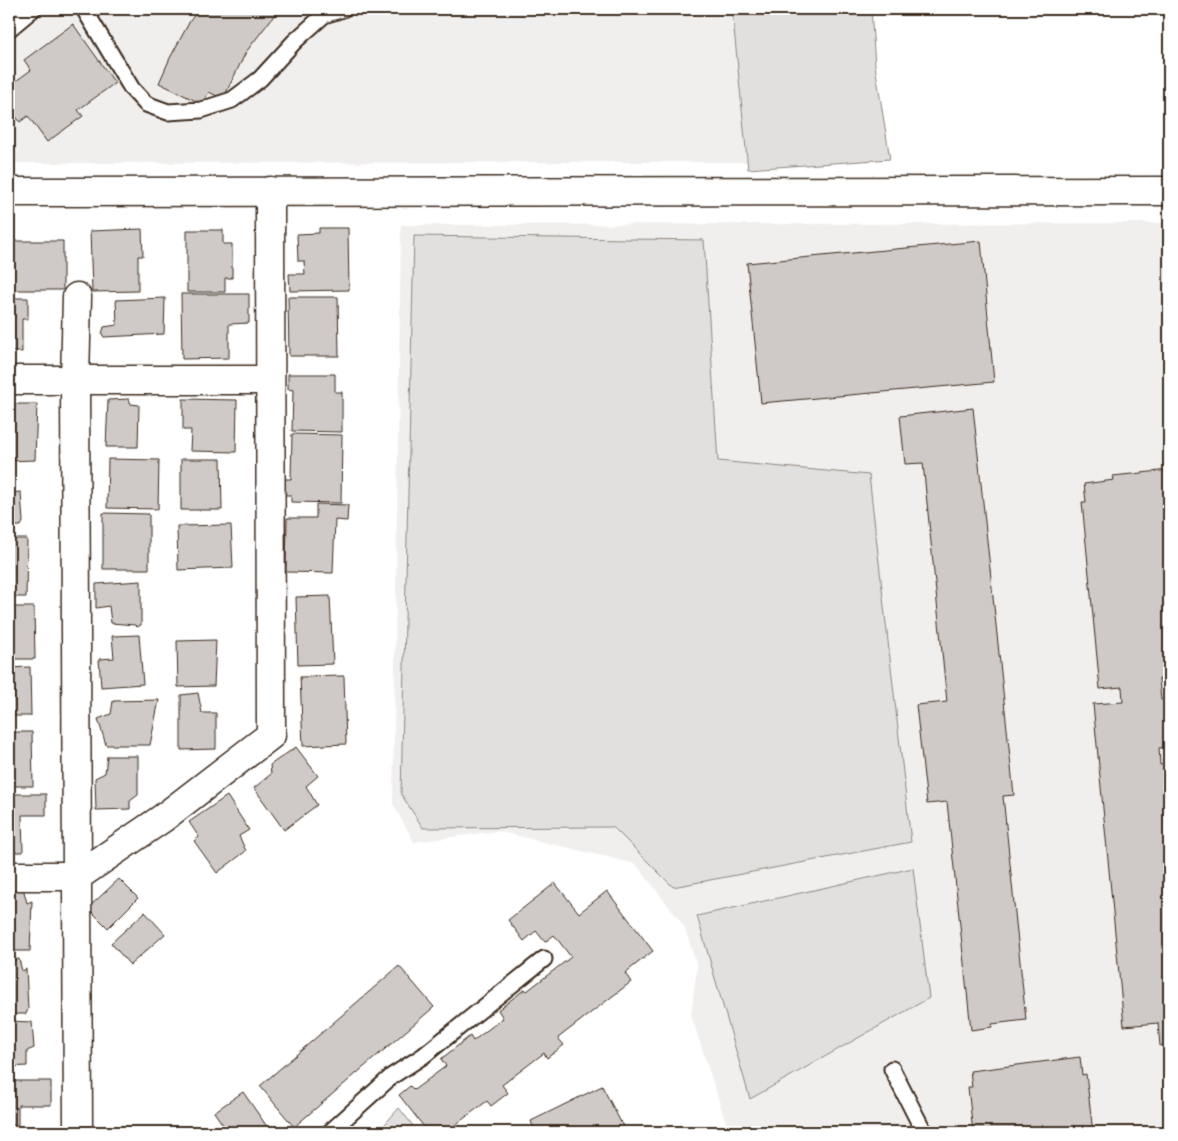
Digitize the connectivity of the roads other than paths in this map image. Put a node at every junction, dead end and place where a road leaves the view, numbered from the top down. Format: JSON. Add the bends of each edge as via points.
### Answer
{"nodes":[{"id":1,"x":33,"y":9,"type":"edge"},
{"id":2,"x":84,"y":9,"type":"edge"},
{"id":3,"x":343,"y":9,"type":"edge"},
{"id":4,"x":9,"y":29,"type":"edge"},
{"id":5,"x":270,"y":191,"type":"junction"},
{"id":6,"x":1169,"y":191,"type":"edge"},
{"id":7,"x":9,"y":192,"type":"edge"},
{"id":8,"x":77,"y":296,"type":"dead end"},
{"id":9,"x":9,"y":380,"type":"edge"},
{"id":10,"x":76,"y":380,"type":"junction"},
{"id":11,"x":270,"y":380,"type":"junction"},
{"id":12,"x":9,"y":876,"type":"edge"},
{"id":13,"x":78,"y":876,"type":"junction"},
{"id":14,"x":544,"y":959,"type":"dead end"},
{"id":15,"x":892,"y":1069,"type":"dead end"},
{"id":16,"x":78,"y":1132,"type":"edge"},
{"id":17,"x":330,"y":1132,"type":"edge"},
{"id":18,"x":924,"y":1132,"type":"edge"}],
"edges":[{"from":1,"to":4,"type":"lane"},
{"from":2,"to":3,"type":"lane","via":[[132,89],[146,104],[168,112],[201,110],[232,100],[260,78],[294,41],[324,15]]},
{"from":5,"to":6,"type":"street"},
{"from":5,"to":7,"type":"street"},
{"from":5,"to":11,"type":"street"},
{"from":8,"to":10,"type":"street"},
{"from":9,"to":10,"type":"street"},
{"from":10,"to":11,"type":"street"},
{"from":10,"to":13,"type":"street"},
{"from":11,"to":13,"type":"street","via":[[271,734],[164,818]]},
{"from":12,"to":13,"type":"street"},
{"from":13,"to":16,"type":"street"},
{"from":14,"to":17,"type":"lane","via":[[423,1056],[392,1076]]},
{"from":15,"to":18,"type":"lane"}]}
